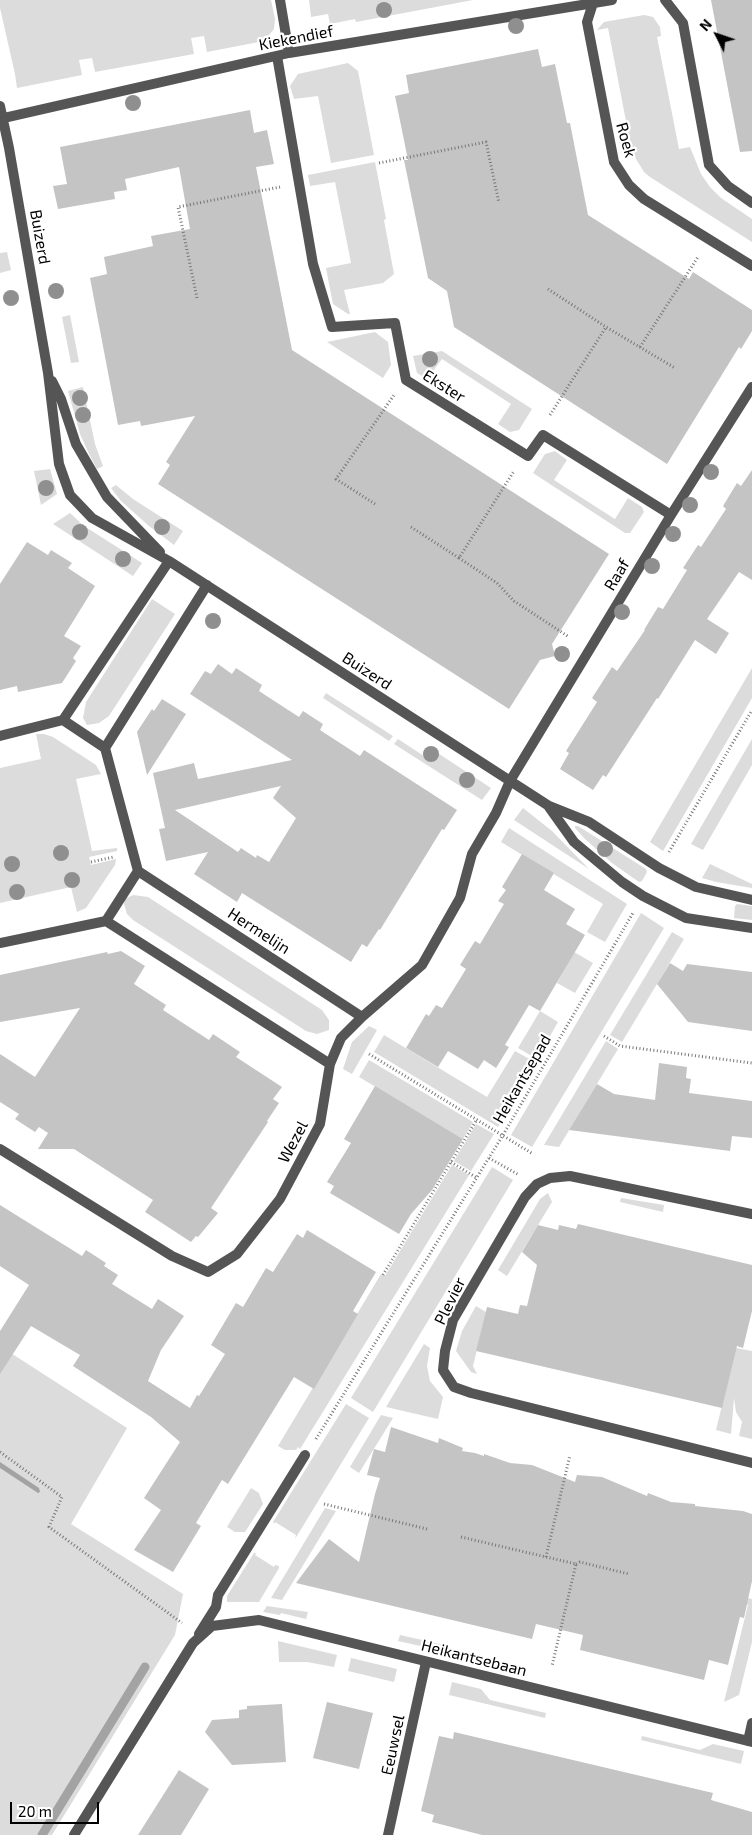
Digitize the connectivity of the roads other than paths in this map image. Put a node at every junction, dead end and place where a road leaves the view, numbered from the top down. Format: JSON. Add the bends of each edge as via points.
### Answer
{"nodes":[{"id":1,"x":280,"y":0,"type":"edge"},
{"id":2,"x":612,"y":0,"type":"edge"},
{"id":3,"x":665,"y":0,"type":"edge"},
{"id":4,"x":594,"y":1,"type":"edge"},
{"id":5,"x":290,"y":53,"type":"junction"},
{"id":6,"x":277,"y":56,"type":"junction"},
{"id":7,"x":0,"y":106,"type":"edge"},
{"id":8,"x":2,"y":119,"type":"edge"},
{"id":9,"x":752,"y":203,"type":"edge"},
{"id":10,"x":752,"y":266,"type":"edge"},
{"id":11,"x":48,"y":374,"type":"junction"},
{"id":12,"x":752,"y":387,"type":"edge"},
{"id":13,"x":671,"y":515,"type":"junction"},
{"id":14,"x":169,"y":561,"type":"junction"},
{"id":15,"x":207,"y":585,"type":"junction"},
{"id":16,"x":63,"y":720,"type":"junction"},
{"id":17,"x":0,"y":736,"type":"edge"},
{"id":18,"x":105,"y":748,"type":"junction"},
{"id":19,"x":510,"y":781,"type":"junction"},
{"id":20,"x":549,"y":806,"type":"junction"},
{"id":21,"x":138,"y":871,"type":"junction"},
{"id":22,"x":752,"y":900,"type":"edge"},
{"id":23,"x":106,"y":921,"type":"junction"},
{"id":24,"x":752,"y":928,"type":"edge"},
{"id":25,"x":0,"y":943,"type":"edge"},
{"id":26,"x":362,"y":1017,"type":"junction"},
{"id":27,"x":330,"y":1064,"type":"junction"},
{"id":28,"x":0,"y":1149,"type":"edge"},
{"id":29,"x":752,"y":1214,"type":"edge"},
{"id":30,"x":305,"y":1455,"type":"road end"},
{"id":31,"x":752,"y":1463,"type":"edge"},
{"id":32,"x":196,"y":1639,"type":"junction"},
{"id":33,"x":426,"y":1662,"type":"junction"},
{"id":34,"x":752,"y":1723,"type":"edge"},
{"id":35,"x":750,"y":1741,"type":"edge"},
{"id":36,"x":74,"y":1835,"type":"edge"},
{"id":37,"x":388,"y":1835,"type":"edge"}],
"edges":[{"from":1,"to":5,"type":"street"},
{"from":2,"to":4,"type":"street"},
{"from":3,"to":9,"type":"street","via":[[683,23],[709,165],[728,186]]},
{"from":4,"to":5,"type":"street","name":"Kiekendief"},
{"from":4,"to":10,"type":"street","name":"Roek","via":[[587,22],[614,162],[644,200]]},
{"from":5,"to":6,"type":"street","name":"Kiekendief"},
{"from":6,"to":8,"type":"street","name":"Kiekendief"},
{"from":6,"to":13,"type":"street","name":"Ekster","via":[[313,264],[332,327],[395,323],[406,380],[528,456],[543,434]]},
{"from":7,"to":8,"type":"street","name":"Buizerd"},
{"from":8,"to":11,"type":"street","name":"Buizerd"},
{"from":11,"to":14,"type":"street","name":"Buizerd","via":[[61,399],[76,444],[107,497]]},
{"from":11,"to":14,"type":"street","name":"Buizerd","via":[[59,464],[70,496],[92,518]]},
{"from":12,"to":13,"type":"street","name":"Raaf"},
{"from":13,"to":19,"type":"street","name":"Raaf"},
{"from":14,"to":15,"type":"street","name":"Buizerd"},
{"from":14,"to":16,"type":"street"},
{"from":15,"to":18,"type":"street"},
{"from":15,"to":19,"type":"street","name":"Buizerd"},
{"from":16,"to":17,"type":"street"},
{"from":16,"to":18,"type":"street"},
{"from":18,"to":21,"type":"street"},
{"from":19,"to":20,"type":"street","name":"Buizerd"},
{"from":19,"to":26,"type":"street","name":"Wezel","via":[[472,854],[460,898],[422,965]]},
{"from":20,"to":22,"type":"street","name":"Buizerd","via":[[589,822],[659,868],[696,887]]},
{"from":20,"to":24,"type":"street","name":"Buizerd","via":[[574,842],[643,896],[686,918]]},
{"from":21,"to":23,"type":"street"},
{"from":21,"to":26,"type":"street","name":"Hermelijn"},
{"from":23,"to":25,"type":"street"},
{"from":23,"to":27,"type":"street"},
{"from":26,"to":27,"type":"street","name":"Wezel","via":[[341,1038]]},
{"from":27,"to":28,"type":"street","name":"Wezel","via":[[320,1124],[280,1199],[237,1254],[208,1272],[172,1256]]},
{"from":29,"to":31,"type":"street","name":"Plevier","via":[[570,1176],[550,1178],[536,1184],[525,1197],[453,1320],[443,1370],[454,1387],[471,1393]]},
{"from":30,"to":32,"type":"street","name":"Heikantsebaan","via":[[218,1594],[216,1607]]},
{"from":32,"to":33,"type":"street","name":"Heikantsebaan","via":[[212,1626],[259,1620]]},
{"from":32,"to":36,"type":"street","name":"Heikantsebaan"},
{"from":33,"to":35,"type":"street","name":"Heikantsebaan"},
{"from":33,"to":37,"type":"street","name":"Eeuwsel"},
{"from":34,"to":35,"type":"street"}]}
